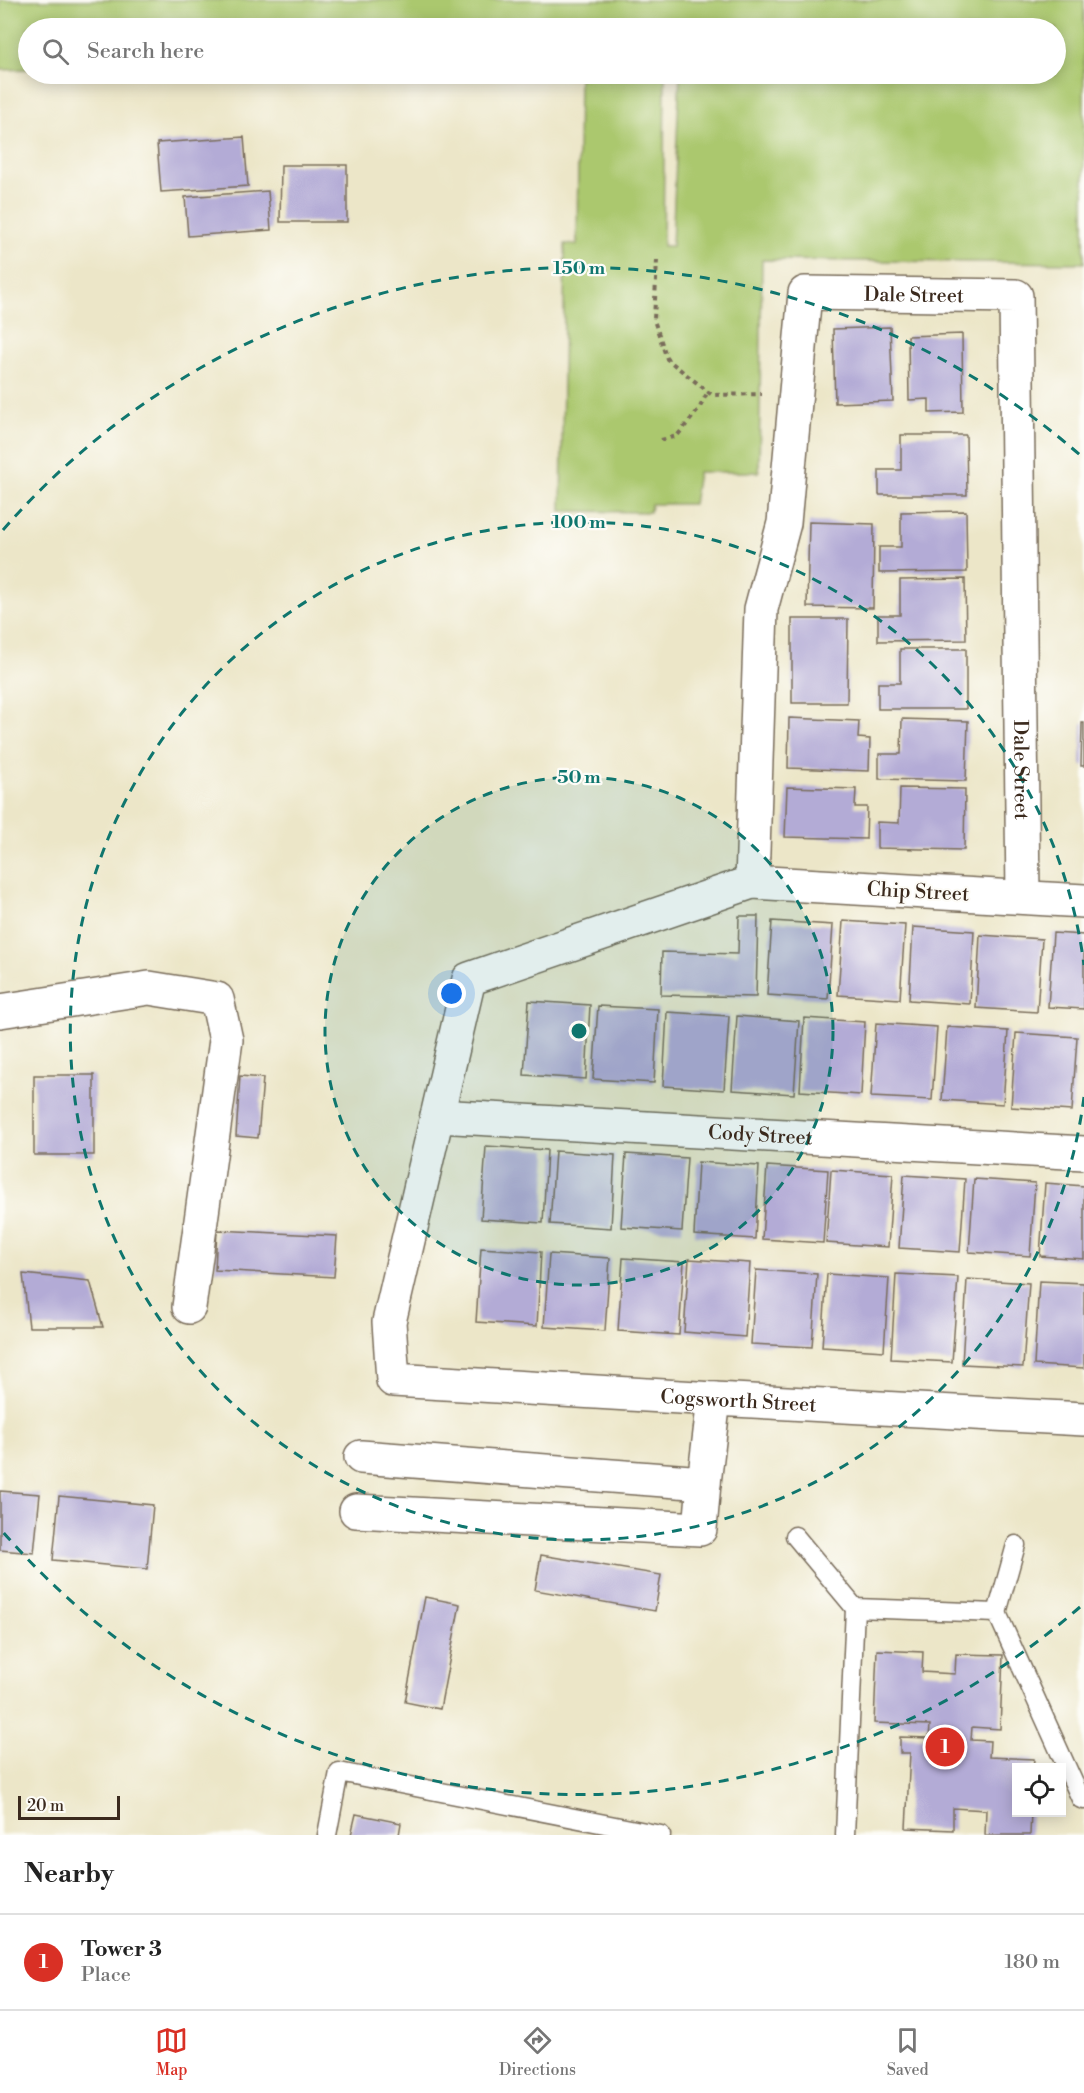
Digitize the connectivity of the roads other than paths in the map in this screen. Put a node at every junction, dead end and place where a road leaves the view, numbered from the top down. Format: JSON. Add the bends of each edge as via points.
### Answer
{"nodes":[{"id":1,"x":752,"y":882,"type":"junction"},
{"id":2,"x":1023,"y":896,"type":"junction"},
{"id":3,"x":1084,"y":901,"type":"edge"},
{"id":4,"x":0,"y":1011,"type":"edge"},
{"id":5,"x":436,"y":1116,"type":"junction"},
{"id":6,"x":1084,"y":1153,"type":"edge"},
{"id":7,"x":189,"y":1307,"type":"dead end"},
{"id":8,"x":714,"y":1399,"type":"junction"},
{"id":9,"x":1084,"y":1419,"type":"edge"},
{"id":10,"x":362,"y":1457,"type":"dead end"},
{"id":11,"x":704,"y":1483,"type":"junction"},
{"id":12,"x":356,"y":1511,"type":"dead end"},
{"id":13,"x":795,"y":1536,"type":"dead end"},
{"id":14,"x":1016,"y":1545,"type":"dead end"},
{"id":15,"x":855,"y":1608,"type":"junction"},
{"id":16,"x":997,"y":1613,"type":"junction"},
{"id":17,"x":1084,"y":1800,"type":"edge"},
{"id":18,"x":327,"y":1835,"type":"edge"},
{"id":19,"x":662,"y":1835,"type":"edge"},
{"id":20,"x":845,"y":1835,"type":"edge"}],
"edges":[{"from":1,"to":2,"type":"street","name":"Chip Street"},
{"from":1,"to":2,"type":"street","name":"Dale Street","via":[[761,609],[784,523],[805,293],[1016,296]]},
{"from":1,"to":5,"type":"street","via":[[469,980]]},
{"from":2,"to":3,"type":"street","name":"Chip Street"},
{"from":4,"to":7,"type":"street","via":[[149,988],[217,999],[226,1040]]},
{"from":5,"to":6,"type":"street","name":"Cody Street"},
{"from":5,"to":8,"type":"street","name":"Cogsworth Street","via":[[388,1322],[393,1380]]},
{"from":8,"to":9,"type":"street","name":"Cogsworth Street"},
{"from":8,"to":11,"type":"street"},
{"from":10,"to":11,"type":"street"},
{"from":11,"to":12,"type":"street","via":[[700,1529]]},
{"from":13,"to":15,"type":"lane"},
{"from":14,"to":16,"type":"lane"},
{"from":15,"to":16,"type":"lane"},
{"from":15,"to":20,"type":"lane"},
{"from":16,"to":17,"type":"lane"},
{"from":18,"to":19,"type":"lane","via":[[339,1772]]}]}
